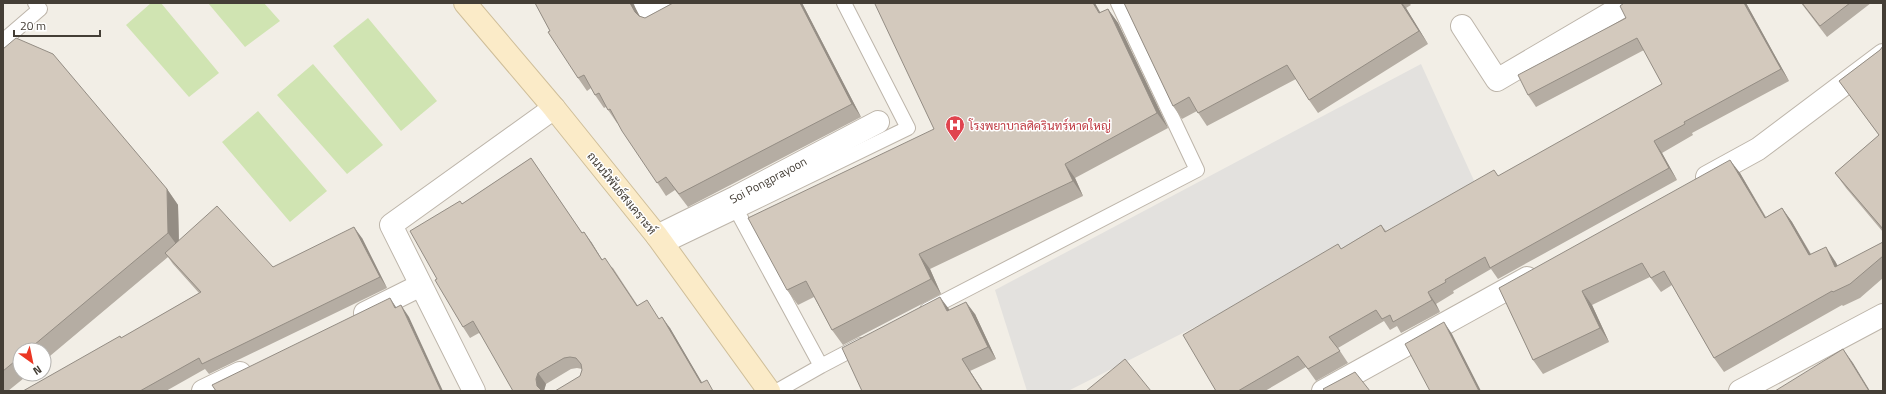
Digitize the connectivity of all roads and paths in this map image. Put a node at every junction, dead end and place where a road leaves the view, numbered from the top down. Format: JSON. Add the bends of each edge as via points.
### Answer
{"nodes":[{"id":1,"x":35,"y":3,"type":"edge"},
{"id":2,"x":465,"y":3,"type":"edge"},
{"id":3,"x":645,"y":3,"type":"edge"},
{"id":4,"x":680,"y":3,"type":"edge"},
{"id":5,"x":844,"y":3,"type":"edge"},
{"id":6,"x":1118,"y":3,"type":"edge"},
{"id":7,"x":1628,"y":3,"type":"edge"},
{"id":8,"x":1462,"y":26,"type":"dead end"},
{"id":9,"x":3,"y":41,"type":"edge"},
{"id":10,"x":1883,"y":55,"type":"edge"},
{"id":11,"x":554,"y":108,"type":"junction"},
{"id":12,"x":878,"y":122,"type":"dead end"},
{"id":13,"x":1689,"y":187,"type":"edge"},
{"id":14,"x":737,"y":210,"type":"junction"},
{"id":15,"x":661,"y":241,"type":"junction"},
{"id":16,"x":1544,"y":268,"type":"edge"},
{"id":17,"x":421,"y":285,"type":"junction"},
{"id":18,"x":1883,"y":314,"type":"edge"},
{"id":19,"x":917,"y":316,"type":"edge"},
{"id":20,"x":344,"y":323,"type":"edge"},
{"id":21,"x":876,"y":337,"type":"edge"},
{"id":22,"x":260,"y":364,"type":"edge"},
{"id":23,"x":821,"y":366,"type":"junction"},
{"id":24,"x":204,"y":391,"type":"edge"},
{"id":25,"x":474,"y":391,"type":"edge"},
{"id":26,"x":769,"y":391,"type":"edge"},
{"id":27,"x":777,"y":391,"type":"edge"},
{"id":28,"x":1323,"y":391,"type":"edge"},
{"id":29,"x":1740,"y":391,"type":"edge"}],
"edges":[{"from":1,"to":9,"type":"lane","via":[[40,9]]},
{"from":2,"to":11,"type":"main road","name":"ถนนนิพันธ์สงเคราะห์"},
{"from":3,"to":4,"type":"street","via":[[654,18]]},
{"from":5,"to":14,"type":"lane","via":[[908,128]]},
{"from":6,"to":19,"type":"lane","via":[[1197,170]]},
{"from":7,"to":8,"type":"street","via":[[1497,80]]},
{"from":10,"to":13,"type":"street","via":[[1758,149]]},
{"from":11,"to":15,"type":"main road","name":"ถนนนิพันธ์สงเคราะห์"},
{"from":11,"to":17,"type":"street","via":[[391,225]]},
{"from":12,"to":15,"type":"street","name":"Soi Pongprayoon","via":[[736,197]]},
{"from":14,"to":15,"type":"lane"},
{"from":14,"to":23,"type":"lane"},
{"from":15,"to":26,"type":"main road","name":"ถนนนิพันธ์สงเคราะห์"},
{"from":16,"to":28,"type":"street"},
{"from":17,"to":20,"type":"street"},
{"from":17,"to":25,"type":"street"},
{"from":18,"to":29,"type":"street"},
{"from":21,"to":23,"type":"lane"},
{"from":22,"to":24,"type":"street"},
{"from":23,"to":27,"type":"lane"}]}
